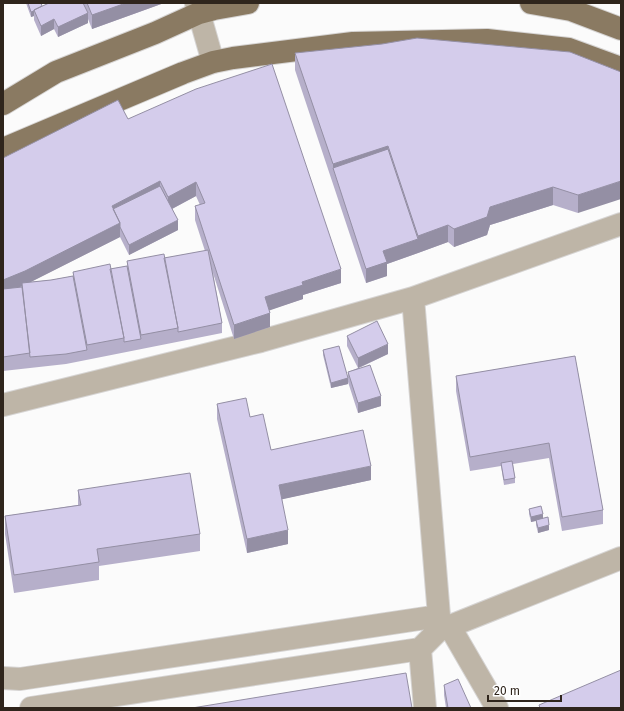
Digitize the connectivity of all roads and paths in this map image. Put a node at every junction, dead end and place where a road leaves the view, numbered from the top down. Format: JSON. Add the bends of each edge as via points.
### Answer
{"nodes":[{"id":1,"x":248,"y":3,"type":"edge"},
{"id":2,"x":531,"y":3,"type":"edge"},
{"id":3,"x":198,"y":8,"type":"edge"},
{"id":4,"x":621,"y":29,"type":"edge"},
{"id":5,"x":213,"y":62,"type":"junction"},
{"id":6,"x":621,"y":68,"type":"edge"},
{"id":7,"x":3,"y":104,"type":"edge"},
{"id":8,"x":3,"y":149,"type":"edge"},
{"id":9,"x":621,"y":224,"type":"edge"},
{"id":10,"x":413,"y":298,"type":"junction"},
{"id":11,"x":3,"y":406,"type":"edge"},
{"id":12,"x":621,"y":558,"type":"edge"},
{"id":13,"x":442,"y":625,"type":"junction"},
{"id":14,"x":420,"y":649,"type":"junction"},
{"id":15,"x":3,"y":678,"type":"edge"},
{"id":16,"x":31,"y":708,"type":"edge"},
{"id":17,"x":425,"y":708,"type":"edge"},
{"id":18,"x":497,"y":708,"type":"edge"}],
"edges":[{"from":1,"to":3,"type":"main road","via":[[214,9]]},
{"from":2,"to":4,"type":"main road","via":[[571,10]]},
{"from":3,"to":5,"type":"street"},
{"from":3,"to":7,"type":"main road","via":[[155,33],[56,72]]},
{"from":5,"to":6,"type":"main road","via":[[353,43],[487,40],[570,49]]},
{"from":5,"to":8,"type":"main road"},
{"from":9,"to":10,"type":"street"},
{"from":10,"to":11,"type":"street","via":[[261,341]]},
{"from":10,"to":13,"type":"street"},
{"from":12,"to":13,"type":"street"},
{"from":13,"to":14,"type":"street"},
{"from":13,"to":15,"type":"street","via":[[20,679]]},
{"from":13,"to":18,"type":"street"},
{"from":14,"to":16,"type":"street"},
{"from":14,"to":17,"type":"street"}]}
